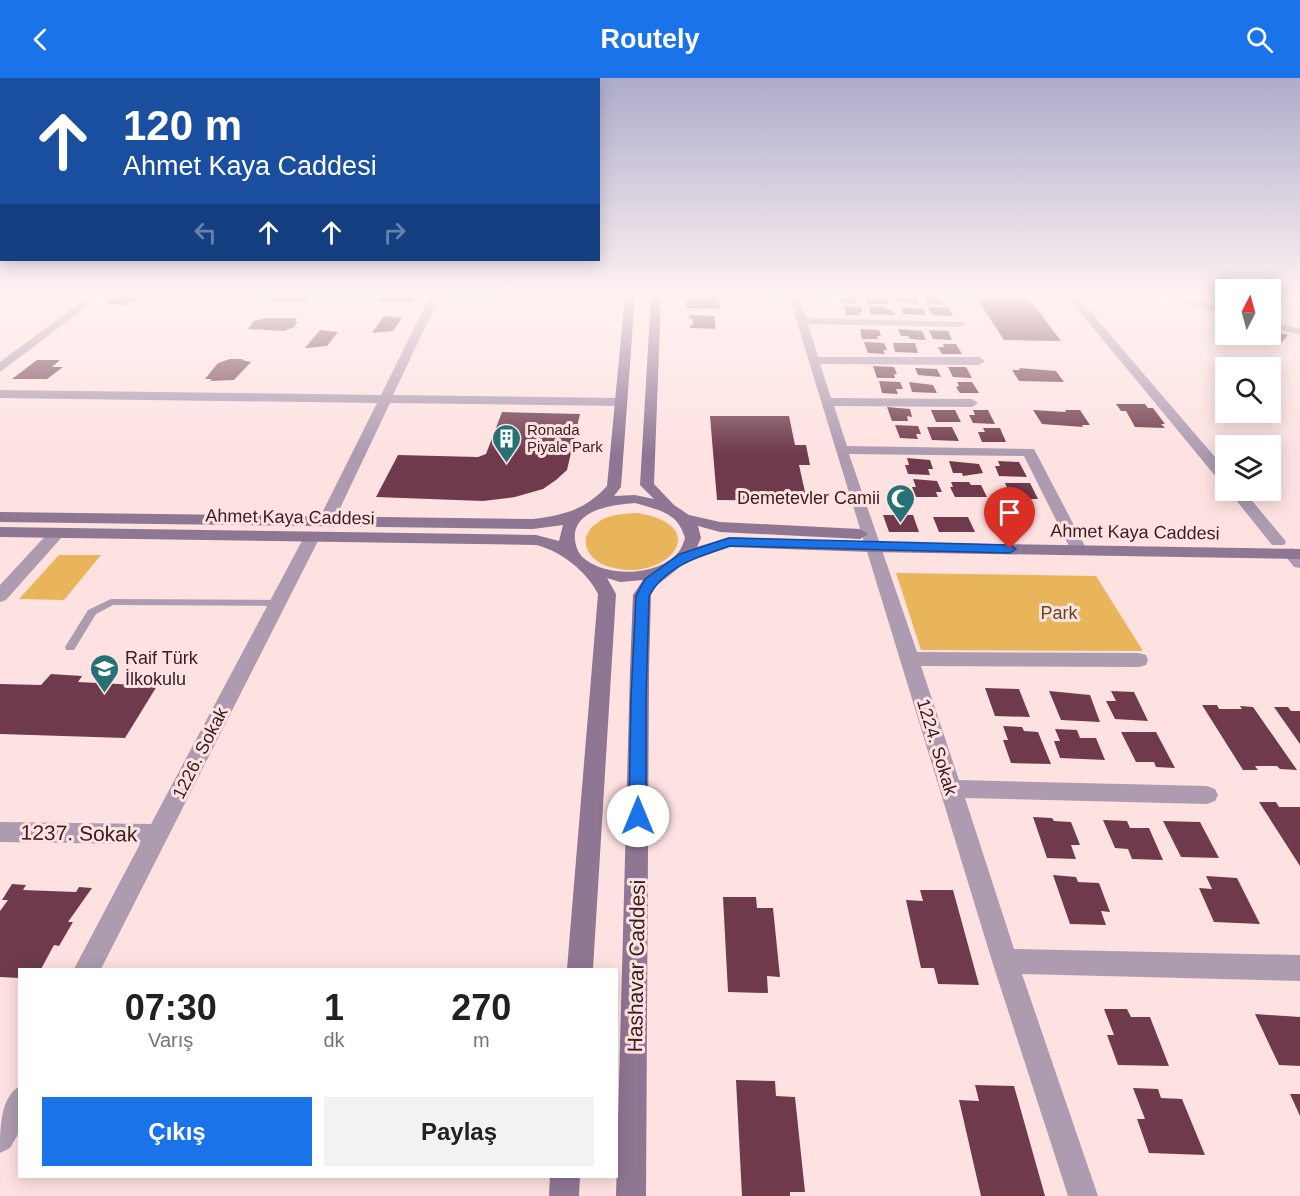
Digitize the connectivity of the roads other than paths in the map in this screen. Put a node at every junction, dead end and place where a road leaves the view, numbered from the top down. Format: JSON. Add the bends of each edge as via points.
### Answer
{"nodes":[{"id":1,"x":26,"y":348,"type":"edge"},
{"id":2,"x":409,"y":348,"type":"edge"},
{"id":3,"x":626,"y":348,"type":"edge"},
{"id":4,"x":654,"y":348,"type":"edge"},
{"id":5,"x":810,"y":348,"type":"edge"},
{"id":6,"x":1116,"y":348,"type":"edge"},
{"id":7,"x":814,"y":360,"type":"junction"},
{"id":8,"x":979,"y":361,"type":"dead end"},
{"id":9,"x":0,"y":368,"type":"edge"},
{"id":10,"x":0,"y":394,"type":"edge"},
{"id":11,"x":384,"y":399,"type":"junction"},
{"id":12,"x":621,"y":402,"type":"junction"},
{"id":13,"x":827,"y":402,"type":"junction"},
{"id":14,"x":972,"y":402,"type":"dead end"},
{"id":15,"x":841,"y":450,"type":"junction"},
{"id":16,"x":1215,"y":467,"type":"edge"},
{"id":17,"x":1244,"y":501,"type":"edge"},
{"id":18,"x":597,"y":504,"type":"junction"},
{"id":19,"x":582,"y":512,"type":"junction"},
{"id":20,"x":680,"y":514,"type":"junction"},
{"id":21,"x":0,"y":517,"type":"edge"},
{"id":22,"x":326,"y":521,"type":"junction"},
{"id":23,"x":0,"y":532,"type":"edge"},
{"id":24,"x":56,"y":534,"type":"junction"},
{"id":25,"x":312,"y":537,"type":"junction"},
{"id":26,"x":870,"y":541,"type":"junction"},
{"id":27,"x":1278,"y":542,"type":"junction"},
{"id":28,"x":1075,"y":544,"type":"junction"},
{"id":29,"x":1298,"y":553,"type":"edge"},
{"id":30,"x":677,"y":562,"type":"junction"},
{"id":31,"x":581,"y":563,"type":"junction"},
{"id":32,"x":0,"y":596,"type":"edge"},
{"id":33,"x":278,"y":603,"type":"junction"},
{"id":34,"x":69,"y":647,"type":"dead end"},
{"id":35,"x":910,"y":659,"type":"junction"},
{"id":36,"x":1139,"y":660,"type":"dead end"},
{"id":37,"x":950,"y":789,"type":"junction"},
{"id":38,"x":1207,"y":795,"type":"dead end"},
{"id":39,"x":0,"y":832,"type":"edge"},
{"id":40,"x":158,"y":834,"type":"junction"},
{"id":41,"x":1005,"y":961,"type":"junction"},
{"id":42,"x":88,"y":968,"type":"edge"},
{"id":43,"x":580,"y":968,"type":"edge"},
{"id":44,"x":1300,"y":968,"type":"edge"},
{"id":45,"x":18,"y":1104,"type":"edge"},
{"id":46,"x":0,"y":1138,"type":"edge"},
{"id":47,"x":565,"y":1178,"type":"edge"},
{"id":48,"x":564,"y":1196,"type":"edge"},
{"id":49,"x":631,"y":1196,"type":"edge"},
{"id":50,"x":1083,"y":1196,"type":"edge"}],
"edges":[{"from":1,"to":9,"type":"street"},
{"from":2,"to":11,"type":"street"},
{"from":3,"to":12,"type":"main road"},
{"from":4,"to":20,"type":"main road","via":[[647,485]]},
{"from":5,"to":7,"type":"street","name":"1224. Sokak"},
{"from":6,"to":16,"type":"street"},
{"from":7,"to":8,"type":"street"},
{"from":7,"to":13,"type":"street","name":"1224. Sokak"},
{"from":10,"to":11,"type":"street"},
{"from":11,"to":12,"type":"street"},
{"from":11,"to":22,"type":"street"},
{"from":12,"to":18,"type":"main road","via":[[614,487]]},
{"from":13,"to":14,"type":"street"},
{"from":13,"to":15,"type":"street","name":"1224. Sokak"},
{"from":15,"to":26,"type":"street","name":"1224. Sokak"},
{"from":15,"to":28,"type":"street","via":[[1029,452]]},
{"from":17,"to":27,"type":"street"},
{"from":18,"to":19,"type":"main road"},
{"from":18,"to":20,"type":"main road","via":[[635,499],[656,502]]},
{"from":19,"to":22,"type":"main road","via":[[564,520],[533,524]]},
{"from":19,"to":31,"type":"main road","via":[[571,522],[566,534],[567,546]]},
{"from":20,"to":26,"type":"main road","name":"Ahmet Kaya Caddesi","via":[[720,527]]},
{"from":20,"to":30,"type":"main road","via":[[693,531],[693,544]]},
{"from":21,"to":22,"type":"main road"},
{"from":23,"to":24,"type":"main road","name":"Ahmet Kaya Caddesi"},
{"from":24,"to":25,"type":"main road","name":"Ahmet Kaya Caddesi"},
{"from":24,"to":32,"type":"street"},
{"from":25,"to":31,"type":"main road","name":"Ahmet Kaya Caddesi","via":[[536,540],[553,544]]},
{"from":25,"to":33,"type":"street","name":"1226. Sokak"},
{"from":26,"to":28,"type":"main road","name":"Ahmet Kaya Caddesi"},
{"from":26,"to":30,"type":"main road","name":"Ahmet Kaya Caddesi","via":[[729,542]]},
{"from":26,"to":35,"type":"street","name":"1224. Sokak"},
{"from":27,"to":28,"type":"main road","name":"Ahmet Kaya Caddesi"},
{"from":27,"to":29,"type":"main road","name":"Ahmet Kaya Caddesi"},
{"from":28,"to":29,"type":"main road","name":"Ahmet Kaya Caddesi"},
{"from":30,"to":31,"type":"main road","via":[[650,574],[628,577],[607,574]]},
{"from":30,"to":49,"type":"main road","name":"Hashavar Caddesi","via":[[650,582],[642,597]]},
{"from":31,"to":43,"type":"main road","via":[[599,579],[607,594]]},
{"from":33,"to":34,"type":"lane","via":[[111,602],[92,612]]},
{"from":33,"to":40,"type":"street","name":"1226. Sokak"},
{"from":35,"to":36,"type":"street"},
{"from":35,"to":37,"type":"street","name":"1224. Sokak"},
{"from":37,"to":38,"type":"street"},
{"from":37,"to":41,"type":"street","name":"1224. Sokak"},
{"from":39,"to":40,"type":"street","name":"1237. Sokak"},
{"from":40,"to":42,"type":"street","name":"1226. Sokak"},
{"from":41,"to":44,"type":"street"},
{"from":41,"to":50,"type":"street","name":"1224. Sokak"},
{"from":45,"to":46,"type":"street"},
{"from":47,"to":48,"type":"main road"}]}
